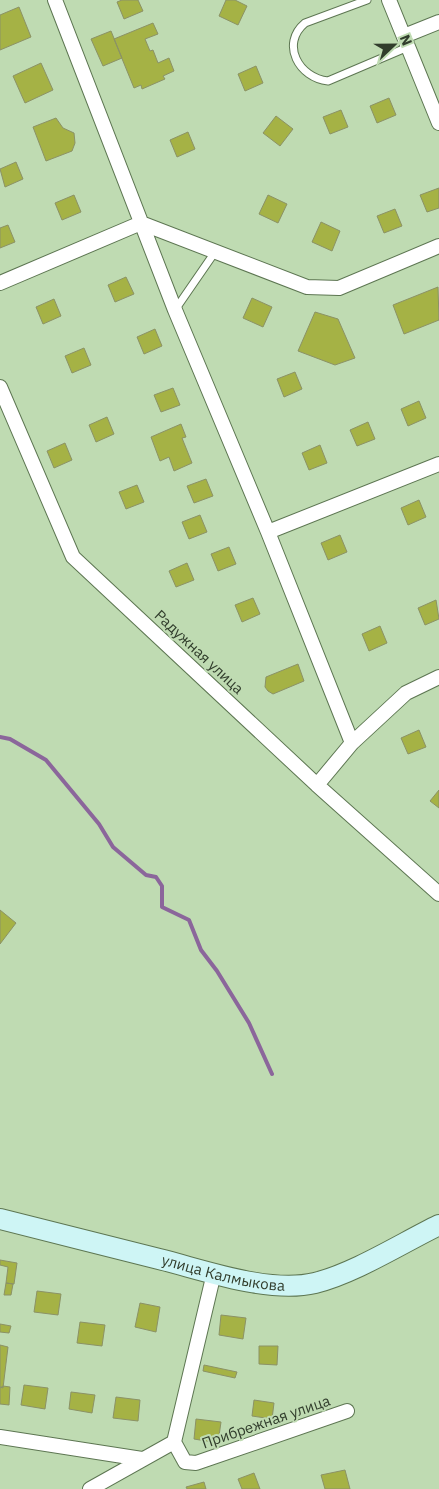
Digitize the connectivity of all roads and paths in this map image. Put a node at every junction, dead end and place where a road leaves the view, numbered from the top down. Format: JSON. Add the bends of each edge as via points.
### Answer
{"nodes":[{"id":1,"x":55,"y":0,"type":"edge"},
{"id":2,"x":367,"y":0,"type":"edge"},
{"id":3,"x":389,"y":0,"type":"edge"},
{"id":4,"x":439,"y":22,"type":"edge"},
{"id":5,"x":406,"y":41,"type":"junction"},
{"id":6,"x":439,"y":123,"type":"edge"},
{"id":7,"x":141,"y":223,"type":"junction"},
{"id":8,"x":439,"y":246,"type":"edge"},
{"id":9,"x":215,"y":252,"type":"junction"},
{"id":10,"x":0,"y":283,"type":"edge"},
{"id":11,"x":175,"y":310,"type":"junction"},
{"id":12,"x":0,"y":387,"type":"edge"},
{"id":13,"x":439,"y":464,"type":"edge"},
{"id":14,"x":268,"y":532,"type":"junction"},
{"id":15,"x":439,"y":677,"type":"edge"},
{"id":16,"x":352,"y":743,"type":"junction"},
{"id":17,"x":317,"y":784,"type":"junction"},
{"id":18,"x":439,"y":894,"type":"edge"},
{"id":19,"x":0,"y":1219,"type":"edge"},
{"id":20,"x":439,"y":1225,"type":"edge"},
{"id":21,"x":214,"y":1273,"type":"junction"},
{"id":22,"x":347,"y":1411,"type":"dead end"},
{"id":23,"x":0,"y":1438,"type":"edge"},
{"id":24,"x":174,"y":1442,"type":"junction"},
{"id":25,"x":142,"y":1459,"type":"junction"},
{"id":26,"x":90,"y":1489,"type":"edge"}],
"edges":[{"from":1,"to":7,"type":"street"},
{"from":2,"to":5,"type":"lane","via":[[305,23],[297,30],[293,51],[299,67],[316,80],[328,81]]},
{"from":3,"to":5,"type":"street"},
{"from":4,"to":5,"type":"street"},
{"from":5,"to":6,"type":"street"},
{"from":7,"to":9,"type":"street"},
{"from":7,"to":10,"type":"street"},
{"from":7,"to":11,"type":"street"},
{"from":8,"to":9,"type":"street","via":[[338,288],[322,289],[307,287]]},
{"from":9,"to":11,"type":"lane"},
{"from":11,"to":14,"type":"street"},
{"from":12,"to":17,"type":"street","name":"Радужная улица","via":[[73,557]]},
{"from":13,"to":14,"type":"street"},
{"from":14,"to":16,"type":"street"},
{"from":15,"to":16,"type":"street","via":[[406,693]]},
{"from":16,"to":17,"type":"street"},
{"from":17,"to":18,"type":"street","name":"Радужная улица"},
{"from":19,"to":21,"type":"main road","name":"улица Калмыкова"},
{"from":20,"to":21,"type":"main road","name":"улица Калмыкова","via":[[334,1277],[313,1283],[287,1285]]},
{"from":21,"to":24,"type":"street"},
{"from":22,"to":24,"type":"street","name":"Прибрежная улица","via":[[196,1464],[185,1462]]},
{"from":23,"to":25,"type":"street"},
{"from":24,"to":25,"type":"street"},
{"from":25,"to":26,"type":"street"}]}
